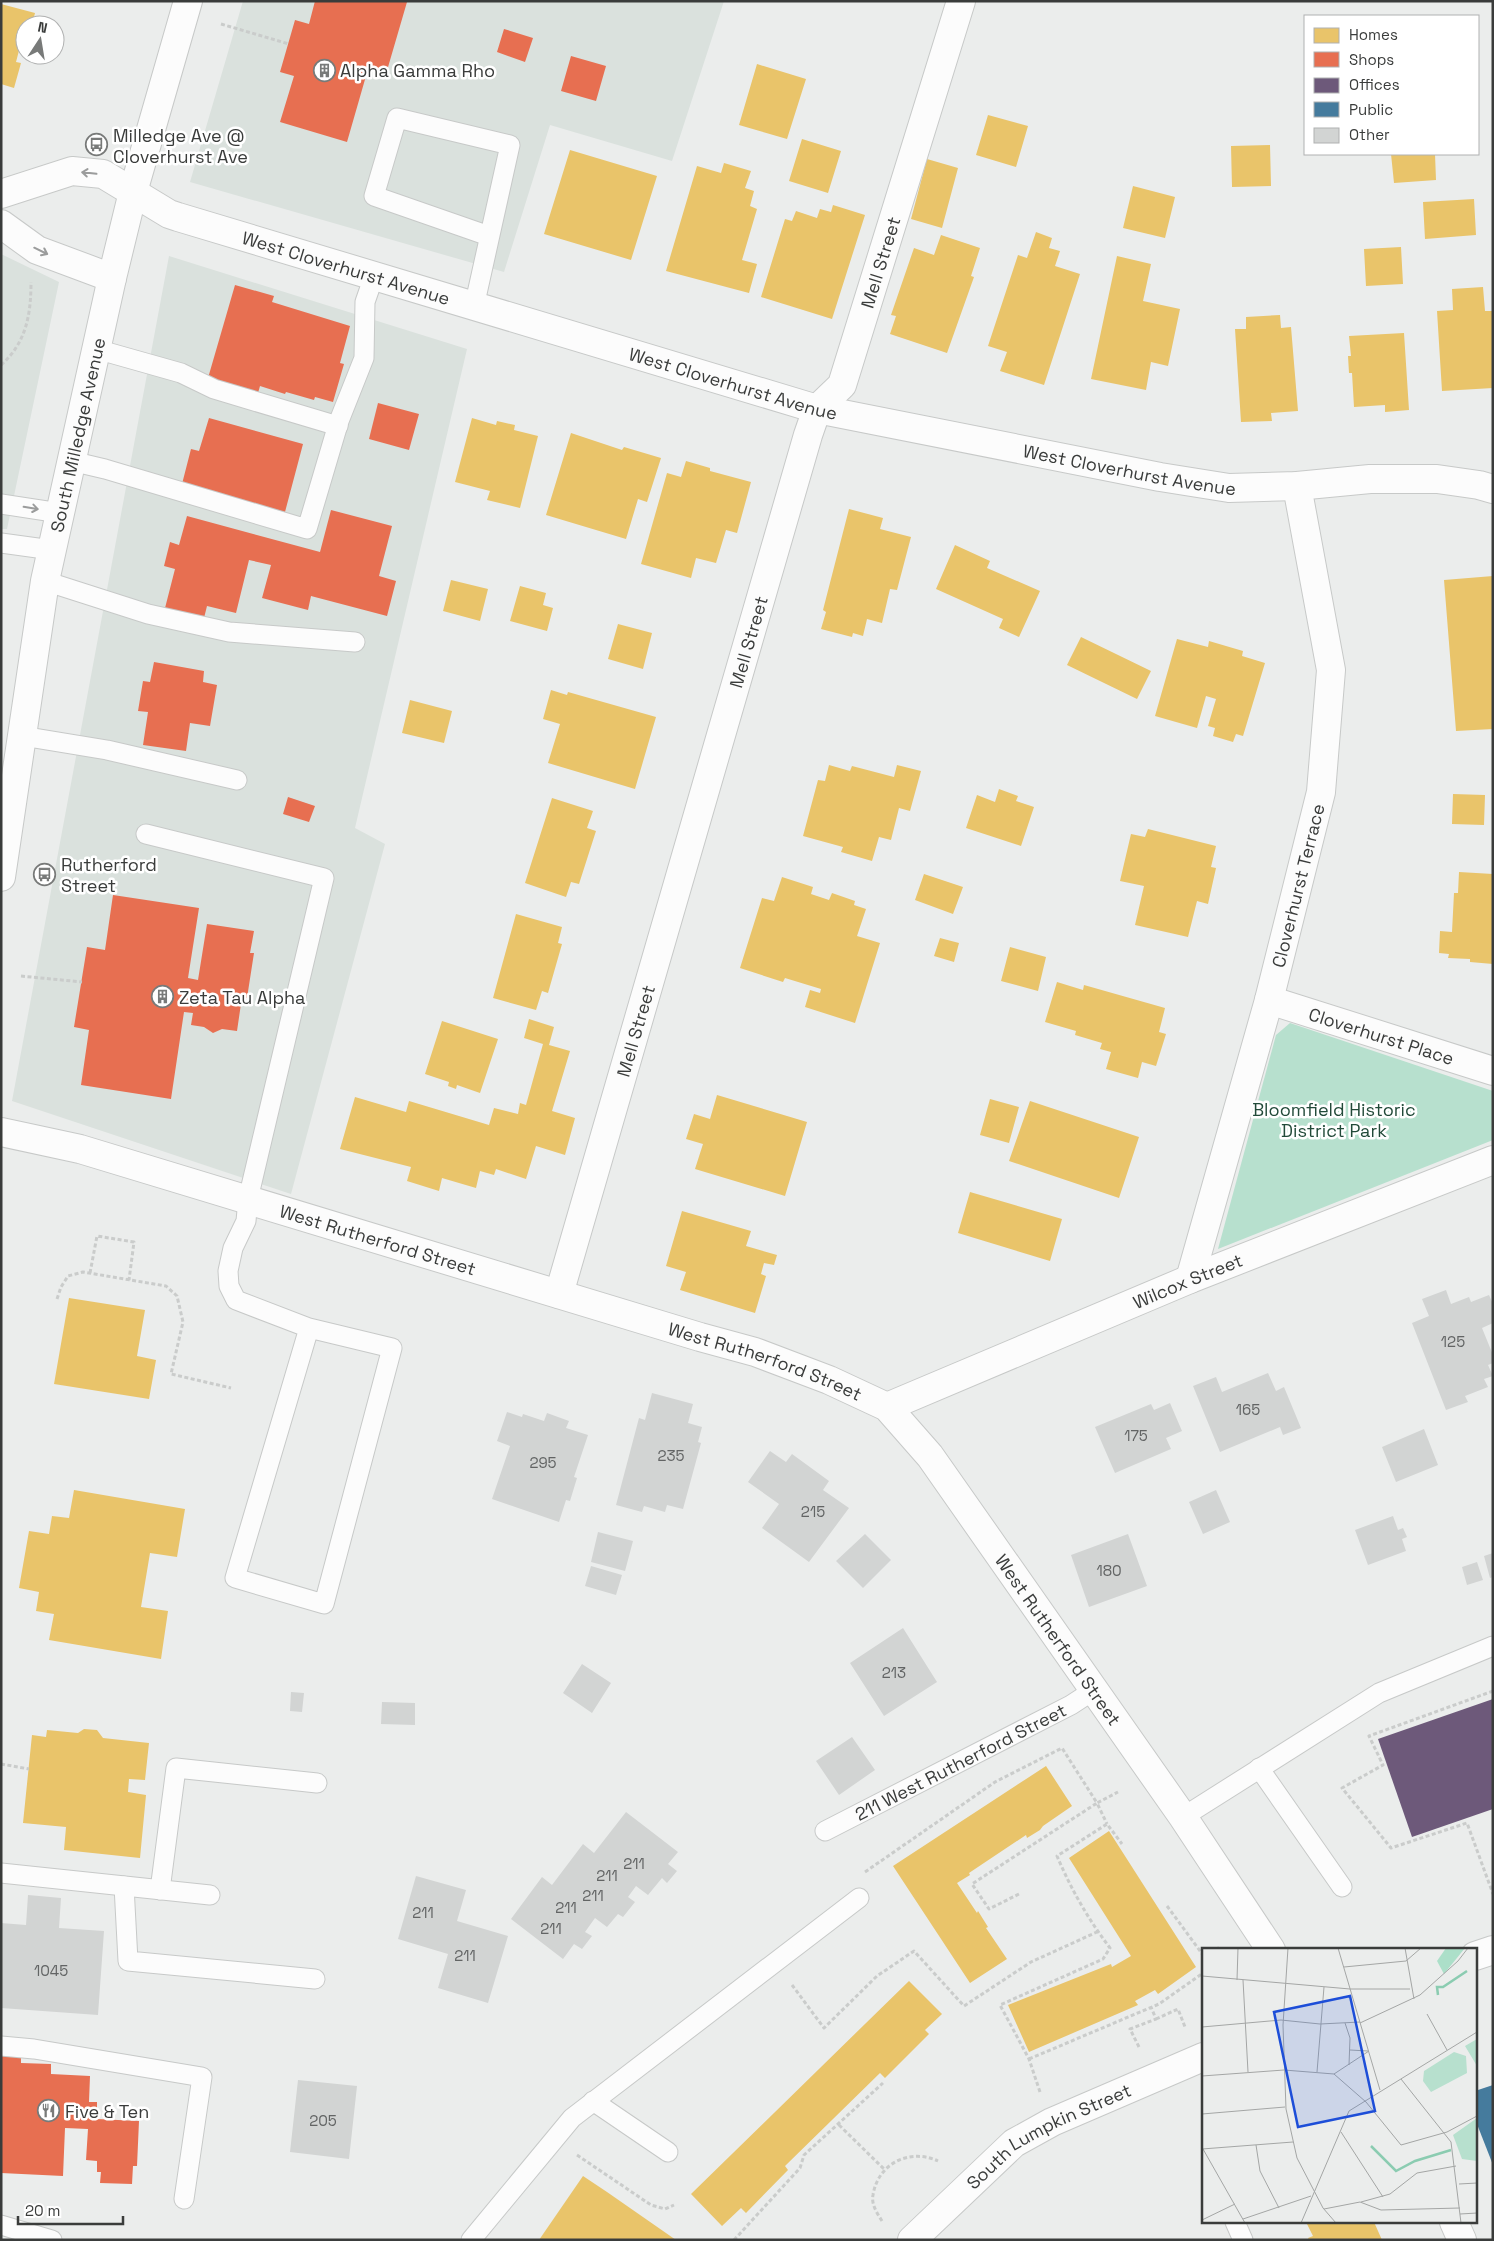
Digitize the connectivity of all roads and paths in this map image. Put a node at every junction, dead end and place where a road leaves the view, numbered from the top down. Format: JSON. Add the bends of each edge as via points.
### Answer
{"nodes":[{"id":1,"x":188,"y":1,"type":"edge"},
{"id":2,"x":961,"y":1,"type":"edge"},
{"id":3,"x":222,"y":24,"type":"dead end"},
{"id":4,"x":289,"y":44,"type":"dead end"},
{"id":5,"x":133,"y":192,"type":"junction"},
{"id":6,"x":1,"y":194,"type":"edge"},
{"id":7,"x":1,"y":224,"type":"edge"},
{"id":8,"x":489,"y":236,"type":"junction"},
{"id":9,"x":31,"y":276,"type":"dead end"},
{"id":10,"x":374,"y":276,"type":"junction"},
{"id":11,"x":112,"y":278,"type":"junction"},
{"id":12,"x":474,"y":307,"type":"junction"},
{"id":13,"x":96,"y":349,"type":"junction"},
{"id":14,"x":1,"y":365,"type":"edge"},
{"id":15,"x":817,"y":409,"type":"junction"},
{"id":16,"x":338,"y":426,"type":"junction"},
{"id":17,"x":71,"y":462,"type":"junction"},
{"id":18,"x":1297,"y":486,"type":"junction"},
{"id":19,"x":1493,"y":489,"type":"edge"},
{"id":20,"x":1,"y":504,"type":"edge"},
{"id":21,"x":60,"y":513,"type":"junction"},
{"id":22,"x":1,"y":543,"type":"edge"},
{"id":23,"x":52,"y":550,"type":"junction"},
{"id":24,"x":45,"y":581,"type":"junction"},
{"id":25,"x":355,"y":642,"type":"dead end"},
{"id":26,"x":22,"y":736,"type":"junction"},
{"id":27,"x":237,"y":780,"type":"dead end"},
{"id":28,"x":146,"y":834,"type":"dead end"},
{"id":29,"x":1,"y":877,"type":"edge"},
{"id":30,"x":21,"y":976,"type":"dead end"},
{"id":31,"x":82,"y":982,"type":"dead end"},
{"id":32,"x":1269,"y":1000,"type":"junction"},
{"id":33,"x":1493,"y":1071,"type":"edge"},
{"id":34,"x":1,"y":1132,"type":"edge"},
{"id":35,"x":1493,"y":1160,"type":"edge"},
{"id":36,"x":248,"y":1199,"type":"junction"},
{"id":37,"x":90,"y":1273,"type":"junction"},
{"id":38,"x":1190,"y":1279,"type":"junction"},
{"id":39,"x":129,"y":1280,"type":"junction"},
{"id":40,"x":559,"y":1294,"type":"junction"},
{"id":41,"x":57,"y":1299,"type":"dead end"},
{"id":42,"x":310,"y":1328,"type":"junction"},
{"id":43,"x":231,"y":1388,"type":"dead end"},
{"id":44,"x":886,"y":1407,"type":"junction"},
{"id":45,"x":1493,"y":1646,"type":"edge"},
{"id":46,"x":1094,"y":1690,"type":"junction"},
{"id":47,"x":1493,"y":1691,"type":"edge"},
{"id":48,"x":1,"y":1764,"type":"edge"},
{"id":49,"x":1258,"y":1768,"type":"junction"},
{"id":50,"x":29,"y":1769,"type":"dead end"},
{"id":51,"x":317,"y":1782,"type":"dead end"},
{"id":52,"x":1118,"y":1792,"type":"dead end"},
{"id":53,"x":1097,"y":1803,"type":"junction"},
{"id":54,"x":1183,"y":1817,"type":"junction"},
{"id":55,"x":1107,"y":1824,"type":"junction"},
{"id":56,"x":825,"y":1831,"type":"dead end"},
{"id":57,"x":1122,"y":1844,"type":"dead end"},
{"id":58,"x":1,"y":1873,"type":"edge"},
{"id":59,"x":858,"y":1877,"type":"dead end"},
{"id":60,"x":124,"y":1886,"type":"junction"},
{"id":61,"x":1342,"y":1887,"type":"dead end"},
{"id":62,"x":160,"y":1890,"type":"junction"},
{"id":63,"x":1019,"y":1894,"type":"dead end"},
{"id":64,"x":1493,"y":1894,"type":"edge"},
{"id":65,"x":210,"y":1895,"type":"dead end"},
{"id":66,"x":859,"y":1898,"type":"dead end"},
{"id":67,"x":1167,"y":1906,"type":"dead end"},
{"id":68,"x":1097,"y":1932,"type":"junction"},
{"id":69,"x":1221,"y":1946,"type":"dead end"},
{"id":70,"x":1218,"y":1948,"type":"edge"},
{"id":71,"x":1270,"y":1948,"type":"edge"},
{"id":72,"x":1493,"y":1950,"type":"edge"},
{"id":73,"x":1202,"y":1954,"type":"edge"},
{"id":74,"x":1476,"y":1956,"type":"edge"},
{"id":75,"x":775,"y":1962,"type":"junction"},
{"id":76,"x":1202,"y":1974,"type":"edge"},
{"id":77,"x":315,"y":1978,"type":"dead end"},
{"id":78,"x":1152,"y":2007,"type":"junction"},
{"id":79,"x":1156,"y":2019,"type":"junction"},
{"id":80,"x":1185,"y":2027,"type":"dead end"},
{"id":81,"x":1,"y":2046,"type":"edge"},
{"id":82,"x":1139,"y":2047,"type":"dead end"},
{"id":83,"x":1202,"y":2057,"type":"edge"},
{"id":84,"x":1029,"y":2059,"type":"junction"},
{"id":85,"x":883,"y":2083,"type":"dead end"},
{"id":86,"x":1040,"y":2092,"type":"dead end"},
{"id":87,"x":593,"y":2101,"type":"junction"},
{"id":88,"x":839,"y":2125,"type":"junction"},
{"id":89,"x":555,"y":2137,"type":"junction"},
{"id":90,"x":668,"y":2152,"type":"dead end"},
{"id":91,"x":938,"y":2161,"type":"dead end"},
{"id":92,"x":884,"y":2169,"type":"junction"},
{"id":93,"x":184,"y":2199,"type":"dead end"},
{"id":94,"x":674,"y":2205,"type":"dead end"},
{"id":95,"x":882,"y":2221,"type":"dead end"},
{"id":96,"x":1236,"y":2224,"type":"edge"},
{"id":97,"x":1455,"y":2224,"type":"edge"},
{"id":98,"x":1,"y":2225,"type":"edge"},
{"id":99,"x":52,"y":2240,"type":"edge"},
{"id":100,"x":471,"y":2240,"type":"edge"},
{"id":101,"x":734,"y":2240,"type":"edge"},
{"id":102,"x":912,"y":2240,"type":"edge"},
{"id":103,"x":1243,"y":2240,"type":"edge"},
{"id":104,"x":1462,"y":2240,"type":"edge"}],
"edges":[{"from":1,"to":5,"type":"street","name":"South Milledge Avenue"},
{"from":2,"to":15,"type":"street","name":"Mell Street","via":[[842,385]]},
{"from":3,"to":4,"type":"path"},
{"from":5,"to":6,"type":"street","name":"West Cloverhurst Avenue","one_way":true,"via":[[102,174],[72,171]]},
{"from":5,"to":10,"type":"street","name":"West Cloverhurst Avenue","via":[[169,214]]},
{"from":5,"to":11,"type":"street","name":"South Milledge Avenue"},
{"from":7,"to":11,"type":"street","one_way":true,"via":[[37,250]]},
{"from":8,"to":8,"type":"lane","via":[[510,145],[397,118],[374,196]]},
{"from":8,"to":12,"type":"lane"},
{"from":9,"to":14,"type":"path","via":[[28,326],[13,354]]},
{"from":10,"to":12,"type":"street","name":"West Cloverhurst Avenue"},
{"from":10,"to":16,"type":"lane","via":[[365,302],[364,358]]},
{"from":11,"to":13,"type":"street","name":"South Milledge Avenue"},
{"from":12,"to":15,"type":"street","name":"West Cloverhurst Avenue"},
{"from":13,"to":16,"type":"lane","via":[[181,373],[214,389]]},
{"from":13,"to":17,"type":"street","name":"South Milledge Avenue"},
{"from":15,"to":18,"type":"street","name":"West Cloverhurst Avenue","via":[[1160,477],[1229,488]]},
{"from":15,"to":40,"type":"street","name":"Mell Street"},
{"from":16,"to":17,"type":"lane","via":[[307,529]]},
{"from":17,"to":21,"type":"street","name":"South Milledge Avenue"},
{"from":18,"to":19,"type":"street","name":"West Cloverhurst Avenue","via":[[1370,478],[1437,479]]},
{"from":18,"to":32,"type":"street","name":"Cloverhurst Terrace","via":[[1331,670],[1321,792]]},
{"from":20,"to":21,"type":"lane","one_way":true},
{"from":21,"to":23,"type":"street","name":"South Milledge Avenue"},
{"from":22,"to":23,"type":"lane"},
{"from":23,"to":24,"type":"street","name":"South Milledge Avenue"},
{"from":24,"to":25,"type":"lane","via":[[148,614],[229,632]]},
{"from":24,"to":26,"type":"street","name":"South Milledge Avenue"},
{"from":26,"to":27,"type":"lane","via":[[107,750]]},
{"from":26,"to":29,"type":"street","name":"South Milledge Avenue"},
{"from":28,"to":36,"type":"lane","via":[[324,878]]},
{"from":30,"to":31,"type":"path"},
{"from":32,"to":33,"type":"street","name":"Cloverhurst Place"},
{"from":32,"to":38,"type":"street","name":"Cloverhurst Terrace"},
{"from":34,"to":36,"type":"street","name":"West Rutherford Street","via":[[80,1148]]},
{"from":35,"to":38,"type":"street","name":"Wilcox Street"},
{"from":36,"to":40,"type":"street","name":"West Rutherford Street"},
{"from":36,"to":42,"type":"lane","via":[[246,1221],[233,1248],[228,1271],[229,1286],[236,1300]]},
{"from":37,"to":39,"type":"path"},
{"from":37,"to":39,"type":"path","via":[[97,1236],[134,1242]]},
{"from":37,"to":41,"type":"path","via":[[68,1276]]},
{"from":38,"to":44,"type":"street","name":"Wilcox Street"},
{"from":39,"to":43,"type":"path","via":[[166,1286],[177,1296],[183,1322],[171,1374]]},
{"from":40,"to":44,"type":"street","name":"West Rutherford Street","via":[[755,1352],[829,1380]]},
{"from":42,"to":42,"type":"lane","via":[[235,1578],[324,1604],[392,1348]]},
{"from":44,"to":46,"type":"street","name":"West Rutherford Street","via":[[930,1456]]},
{"from":45,"to":49,"type":"lane","via":[[1380,1693]]},
{"from":46,"to":54,"type":"street","name":"West Rutherford Street"},
{"from":46,"to":56,"type":"lane","name":"211 West Rutherford Street"},
{"from":47,"to":64,"type":"path","via":[[1369,1736],[1383,1765],[1342,1788],[1391,1848],[1467,1823]]},
{"from":48,"to":50,"type":"path"},
{"from":49,"to":54,"type":"lane"},
{"from":49,"to":61,"type":"lane"},
{"from":51,"to":62,"type":"lane","via":[[176,1768]]},
{"from":52,"to":53,"type":"path"},
{"from":53,"to":55,"type":"path"},
{"from":53,"to":59,"type":"path","via":[[1062,1748],[995,1782]]},
{"from":53,"to":63,"type":"path","via":[[972,1884],[989,1909]]},
{"from":54,"to":71,"type":"street","name":"West Rutherford Street"},
{"from":55,"to":57,"type":"path"},
{"from":55,"to":68,"type":"path","via":[[1057,1856],[1070,1888]]},
{"from":58,"to":60,"type":"lane"},
{"from":60,"to":62,"type":"lane"},
{"from":60,"to":77,"type":"lane","via":[[128,1961]]},
{"from":62,"to":65,"type":"lane"},
{"from":66,"to":75,"type":"lane"},
{"from":67,"to":73,"type":"path"},
{"from":68,"to":75,"type":"path","via":[[1031,1962],[964,2006],[914,1950],[877,1976],[824,2028]]},
{"from":68,"to":84,"type":"path","via":[[1110,1948],[1103,1958],[1000,2005]]},
{"from":69,"to":70,"type":"path"},
{"from":72,"to":74,"type":"street"},
{"from":75,"to":87,"type":"lane"},
{"from":76,"to":78,"type":"path"},
{"from":78,"to":79,"type":"path"},
{"from":78,"to":84,"type":"path"},
{"from":79,"to":80,"type":"path","via":[[1178,2009]]},
{"from":79,"to":82,"type":"path","via":[[1130,2029]]},
{"from":81,"to":93,"type":"lane","via":[[202,2077]]},
{"from":83,"to":102,"type":"street","name":"South Lumpkin Street","via":[[1052,2122],[1014,2143]]},
{"from":84,"to":86,"type":"path"},
{"from":85,"to":88,"type":"path"},
{"from":87,"to":89,"type":"lane"},
{"from":87,"to":90,"type":"lane"},
{"from":88,"to":92,"type":"path"},
{"from":88,"to":101,"type":"path","via":[[804,2155],[800,2168]]},
{"from":89,"to":94,"type":"path","via":[[651,2205],[665,2209]]},
{"from":89,"to":100,"type":"lane"},
{"from":91,"to":92,"type":"path","via":[[917,2155]]},
{"from":92,"to":95,"type":"path","via":[[872,2196],[874,2208]]},
{"from":96,"to":103,"type":"lane"},
{"from":97,"to":104,"type":"street"},
{"from":98,"to":99,"type":"lane"}]}
